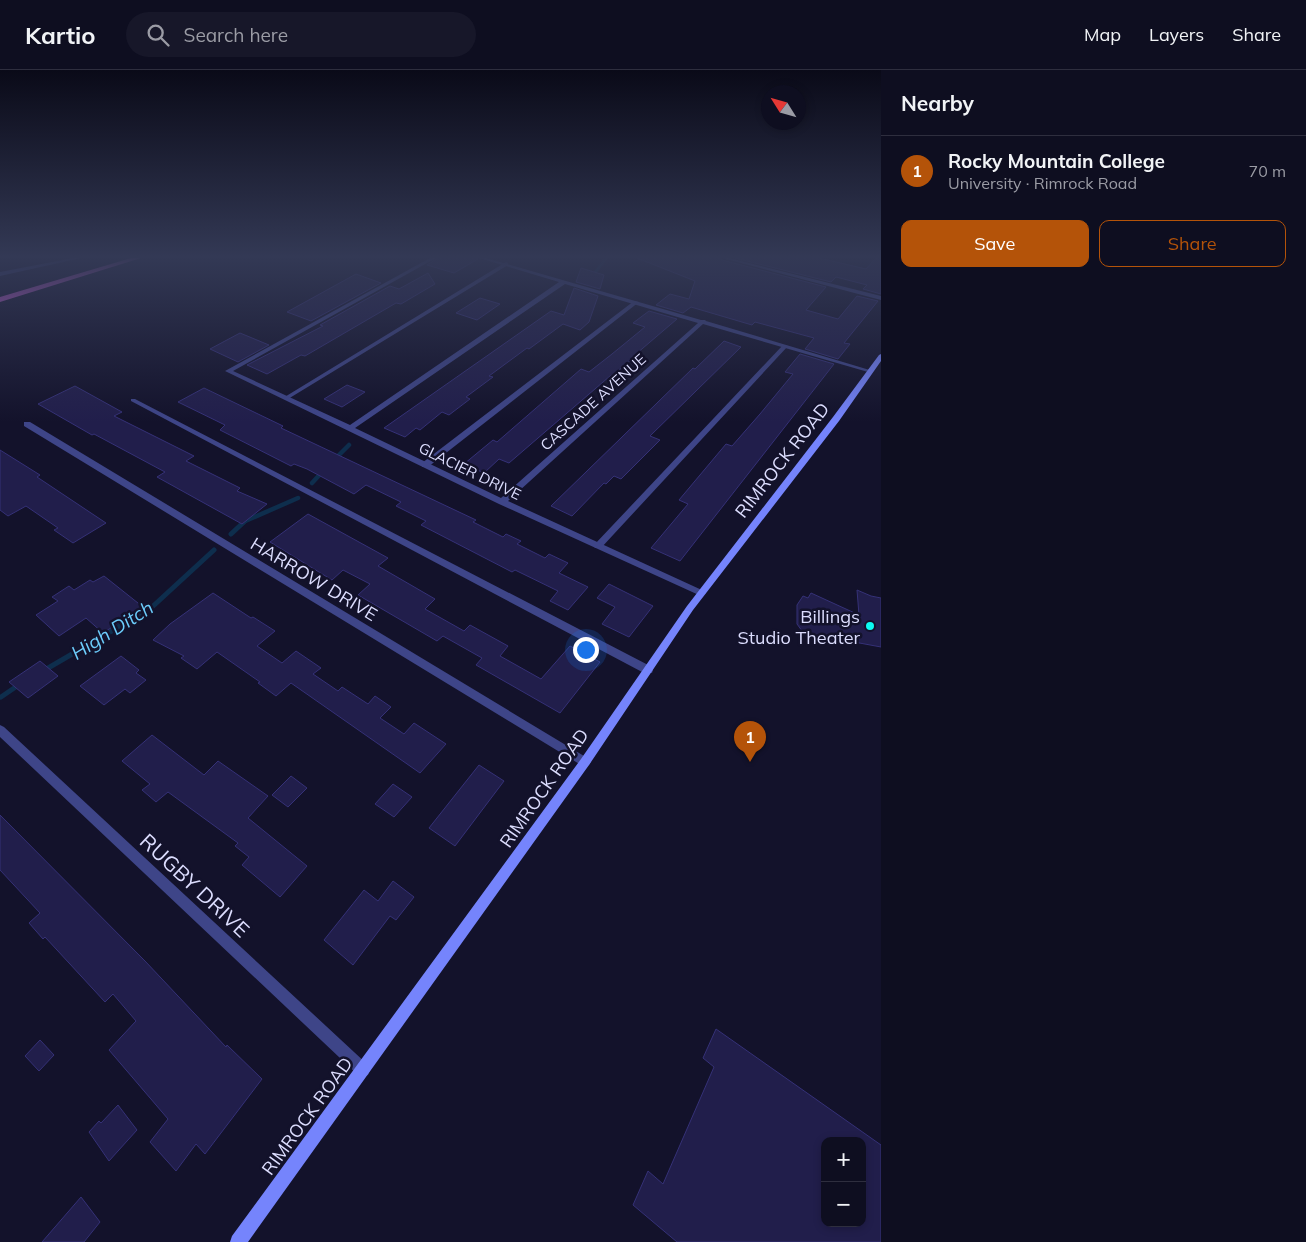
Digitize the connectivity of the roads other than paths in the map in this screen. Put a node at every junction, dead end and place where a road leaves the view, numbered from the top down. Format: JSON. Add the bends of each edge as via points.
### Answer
{"nodes":[{"id":1,"x":334,"y":313,"type":"edge"},
{"id":2,"x":426,"y":313,"type":"edge"},
{"id":3,"x":519,"y":313,"type":"edge"},
{"id":4,"x":622,"y":313,"type":"edge"},
{"id":5,"x":671,"y":313,"type":"edge"},
{"id":6,"x":702,"y":322,"type":"junction"},
{"id":7,"x":784,"y":346,"type":"junction"},
{"id":8,"x":881,"y":356,"type":"edge"},
{"id":9,"x":870,"y":371,"type":"junction"},
{"id":10,"x":286,"y":398,"type":"junction"},
{"id":11,"x":133,"y":400,"type":"dead end"},
{"id":12,"x":27,"y":424,"type":"dead end"},
{"id":13,"x":350,"y":428,"type":"junction"},
{"id":14,"x":425,"y":465,"type":"junction"},
{"id":15,"x":502,"y":502,"type":"junction"},
{"id":16,"x":598,"y":546,"type":"junction"},
{"id":17,"x":701,"y":593,"type":"junction"},
{"id":18,"x":648,"y":670,"type":"junction"},
{"id":19,"x":0,"y":730,"type":"edge"},
{"id":20,"x":585,"y":762,"type":"junction"},
{"id":21,"x":363,"y":1070,"type":"junction"},
{"id":22,"x":238,"y":1242,"type":"edge"}],
"edges":[{"from":1,"to":10,"type":"street","name":"GLACIER DRIVE","via":[[228,371]]},
{"from":2,"to":10,"type":"street"},
{"from":3,"to":13,"type":"street"},
{"from":4,"to":14,"type":"street"},
{"from":5,"to":6,"type":"street"},
{"from":6,"to":7,"type":"street"},
{"from":6,"to":15,"type":"street","name":"CASCADE AVENUE"},
{"from":7,"to":9,"type":"street"},
{"from":7,"to":16,"type":"street"},
{"from":8,"to":9,"type":"main road","name":"RIMROCK ROAD"},
{"from":9,"to":17,"type":"main road","name":"RIMROCK ROAD"},
{"from":10,"to":13,"type":"street","name":"GLACIER DRIVE"},
{"from":11,"to":18,"type":"street"},
{"from":12,"to":20,"type":"street","name":"HARROW DRIVE"},
{"from":13,"to":14,"type":"street","name":"GLACIER DRIVE"},
{"from":14,"to":15,"type":"street","name":"GLACIER DRIVE"},
{"from":15,"to":16,"type":"street","name":"GLACIER DRIVE"},
{"from":16,"to":17,"type":"street","name":"GLACIER DRIVE"},
{"from":17,"to":18,"type":"main road","name":"RIMROCK ROAD"},
{"from":18,"to":20,"type":"main road","name":"RIMROCK ROAD"},
{"from":19,"to":21,"type":"street","name":"RUGBY DRIVE"},
{"from":20,"to":21,"type":"main road","name":"RIMROCK ROAD"},
{"from":21,"to":22,"type":"main road","name":"RIMROCK ROAD"}]}
